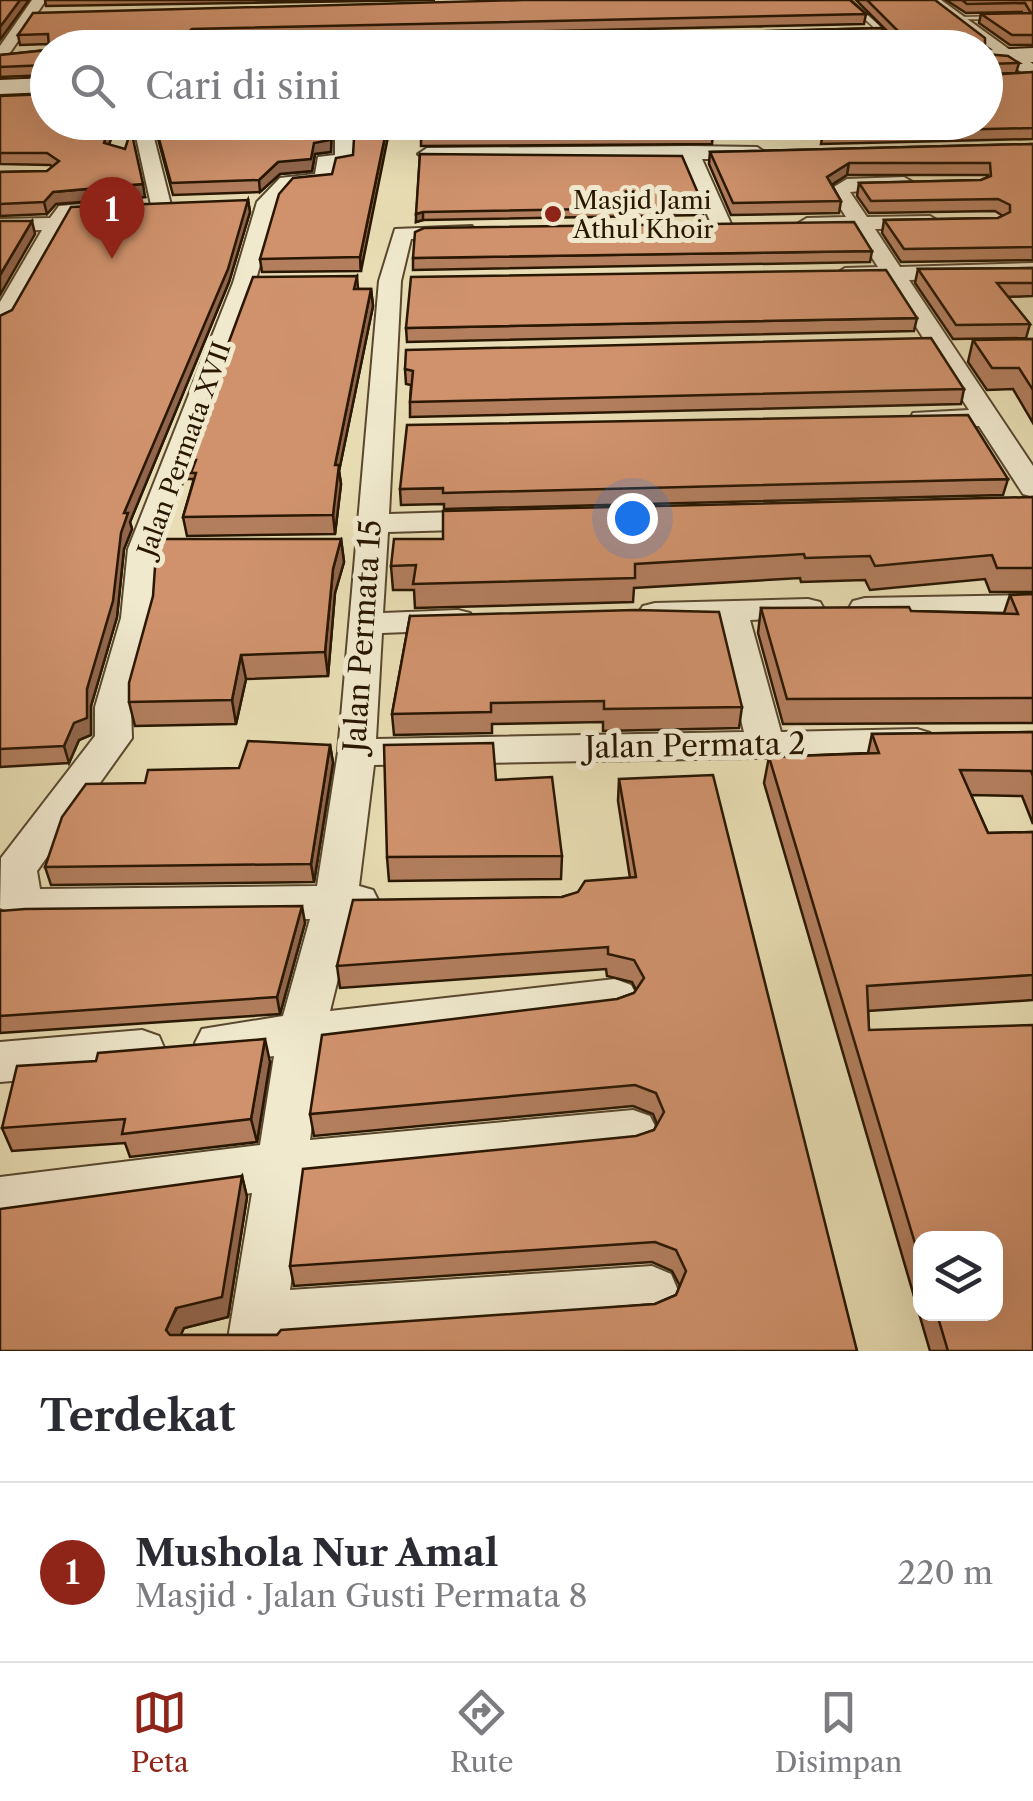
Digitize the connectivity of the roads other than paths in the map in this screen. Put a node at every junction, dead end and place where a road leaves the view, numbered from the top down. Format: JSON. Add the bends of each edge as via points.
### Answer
{"nodes":[{"id":1,"x":604,"y":0,"type":"edge"},
{"id":2,"x":932,"y":0,"type":"edge"},
{"id":3,"x":844,"y":6,"type":"edge"},
{"id":4,"x":42,"y":7,"type":"edge"},
{"id":5,"x":860,"y":11,"type":"joint"},
{"id":6,"x":635,"y":17,"type":"edge"},
{"id":7,"x":596,"y":18,"type":"edge"},
{"id":8,"x":615,"y":18,"type":"junction"},
{"id":9,"x":1024,"y":18,"type":"edge"},
{"id":10,"x":442,"y":20,"type":"edge"},
{"id":11,"x":960,"y":20,"type":"junction"},
{"id":12,"x":321,"y":24,"type":"edge"},
{"id":13,"x":320,"y":30,"type":"edge"},
{"id":14,"x":444,"y":30,"type":"edge"},
{"id":15,"x":620,"y":30,"type":"edge"},
{"id":16,"x":861,"y":30,"type":"edge"},
{"id":17,"x":881,"y":30,"type":"joint"},
{"id":18,"x":974,"y":30,"type":"edge"},
{"id":19,"x":30,"y":33,"type":"edge"},
{"id":20,"x":16,"y":34,"type":"junction"},
{"id":21,"x":1003,"y":50,"type":"edge"},
{"id":22,"x":20,"y":53,"type":"edge"},
{"id":23,"x":1,"y":55,"type":"edge"},
{"id":24,"x":1024,"y":65,"type":"edge"},
{"id":25,"x":30,"y":86,"type":"edge"},
{"id":26,"x":0,"y":87,"type":"edge"},
{"id":27,"x":30,"y":97,"type":"edge"},
{"id":28,"x":0,"y":98,"type":"edge"},
{"id":29,"x":147,"y":140,"type":"edge"},
{"id":30,"x":344,"y":140,"type":"edge"},
{"id":31,"x":690,"y":152,"type":"junction"},
{"id":32,"x":427,"y":154,"type":"edge"},
{"id":33,"x":780,"y":154,"type":"edge"},
{"id":34,"x":922,"y":182,"type":"edge"},
{"id":35,"x":238,"y":202,"type":"edge"},
{"id":36,"x":268,"y":202,"type":"junction"},
{"id":37,"x":961,"y":222,"type":"edge"},
{"id":38,"x":56,"y":224,"type":"junction"},
{"id":39,"x":859,"y":224,"type":"junction"},
{"id":40,"x":0,"y":225,"type":"edge"},
{"id":41,"x":781,"y":225,"type":"edge"},
{"id":42,"x":723,"y":226,"type":"edge"},
{"id":43,"x":478,"y":229,"type":"edge"},
{"id":44,"x":1033,"y":270,"type":"edge"},
{"id":45,"x":893,"y":275,"type":"junction"},
{"id":46,"x":811,"y":276,"type":"edge"},
{"id":47,"x":0,"y":322,"type":"edge"},
{"id":48,"x":906,"y":343,"type":"edge"},
{"id":49,"x":940,"y":346,"type":"junction"},
{"id":50,"x":970,"y":350,"type":"edge"},
{"id":51,"x":987,"y":418,"type":"junction"},
{"id":52,"x":899,"y":419,"type":"edge"},
{"id":53,"x":416,"y":428,"type":"edge"},
{"id":54,"x":377,"y":429,"type":"junction"},
{"id":55,"x":1020,"y":449,"type":"edge"},
{"id":56,"x":1033,"y":488,"type":"edge"},
{"id":57,"x":1002,"y":507,"type":"edge"},
{"id":58,"x":1033,"y":507,"type":"edge"},
{"id":59,"x":514,"y":520,"type":"edge"},
{"id":60,"x":363,"y":539,"type":"junction"},
{"id":61,"x":178,"y":548,"type":"edge"},
{"id":62,"x":143,"y":549,"type":"junction"},
{"id":63,"x":1033,"y":604,"type":"edge"},
{"id":64,"x":731,"y":610,"type":"junction"},
{"id":65,"x":618,"y":614,"type":"edge"},
{"id":66,"x":485,"y":619,"type":"edge"},
{"id":67,"x":364,"y":624,"type":"junction"},
{"id":68,"x":957,"y":741,"type":"edge"},
{"id":69,"x":766,"y":745,"type":"junction"},
{"id":70,"x":357,"y":752,"type":"junction"},
{"id":71,"x":8,"y":887,"type":"edge"},
{"id":72,"x":336,"y":902,"type":"junction"},
{"id":73,"x":392,"y":902,"type":"edge"},
{"id":74,"x":615,"y":998,"type":"edge"},
{"id":75,"x":301,"y":1036,"type":"junction"},
{"id":76,"x":0,"y":1062,"type":"edge"},
{"id":77,"x":633,"y":1132,"type":"edge"},
{"id":78,"x":279,"y":1166,"type":"junction"},
{"id":79,"x":0,"y":1202,"type":"edge"},
{"id":80,"x":652,"y":1293,"type":"dead end"},
{"id":81,"x":243,"y":1342,"type":"edge"}],
"edges":[{"from":1,"to":8,"type":"street"},
{"from":2,"to":11,"type":"street"},
{"from":3,"to":5,"type":"street"},
{"from":4,"to":20,"type":"street","via":[[27,15]]},
{"from":5,"to":17,"type":"lane"},
{"from":6,"to":8,"type":"street"},
{"from":7,"to":8,"type":"street"},
{"from":8,"to":15,"type":"street"},
{"from":9,"to":11,"type":"lane"},
{"from":10,"to":14,"type":"street"},
{"from":11,"to":18,"type":"street"},
{"from":12,"to":13,"type":"street"},
{"from":16,"to":17,"type":"street"},
{"from":19,"to":20,"type":"street"},
{"from":20,"to":23,"type":"street"},
{"from":21,"to":24,"type":"street"},
{"from":22,"to":23,"type":"street"},
{"from":25,"to":26,"type":"main road"},
{"from":27,"to":28,"type":"street"},
{"from":29,"to":38,"type":"street","via":[[169,205],[66,210]]},
{"from":30,"to":36,"type":"street","via":[[344,160],[325,161],[324,179],[287,182]]},
{"from":31,"to":32,"type":"street"},
{"from":31,"to":33,"type":"street"},
{"from":31,"to":42,"type":"street"},
{"from":34,"to":39,"type":"street","via":[[840,186]]},
{"from":35,"to":36,"type":"street"},
{"from":36,"to":62,"type":"street","name":"Jalan Permata XVII","via":[[253,283]]},
{"from":37,"to":39,"type":"street"},
{"from":38,"to":40,"type":"street"},
{"from":38,"to":47,"type":"street"},
{"from":39,"to":41,"type":"street"},
{"from":39,"to":45,"type":"street"},
{"from":43,"to":54,"type":"street","name":"Jalan Permata 15","via":[[402,233],[392,281],[396,353]]},
{"from":44,"to":45,"type":"street"},
{"from":45,"to":46,"type":"street"},
{"from":45,"to":49,"type":"street"},
{"from":48,"to":49,"type":"street"},
{"from":49,"to":50,"type":"street"},
{"from":49,"to":51,"type":"street"},
{"from":51,"to":52,"type":"street"},
{"from":51,"to":55,"type":"street"},
{"from":53,"to":54,"type":"street"},
{"from":54,"to":60,"type":"street","name":"Jalan Permata 15"},
{"from":55,"to":56,"type":"street"},
{"from":57,"to":58,"type":"street"},
{"from":59,"to":60,"type":"street"},
{"from":60,"to":67,"type":"street","name":"Jalan Permata 15"},
{"from":61,"to":62,"type":"street"},
{"from":62,"to":71,"type":"street","name":"Jalan Permata XVII","via":[[138,618],[113,707],[114,738]]},
{"from":63,"to":64,"type":"street"},
{"from":64,"to":65,"type":"street"},
{"from":64,"to":69,"type":"street"},
{"from":66,"to":67,"type":"street"},
{"from":67,"to":70,"type":"street","name":"Jalan Permata 15"},
{"from":68,"to":69,"type":"street","name":"Jalan Permata 2"},
{"from":69,"to":70,"type":"street","name":"Jalan Permata 2"},
{"from":70,"to":72,"type":"street","name":"Jalan Permata 15"},
{"from":71,"to":72,"type":"street","via":[[31,906]]},
{"from":72,"to":73,"type":"street"},
{"from":72,"to":75,"type":"street","name":"Jalan Permata 15"},
{"from":74,"to":75,"type":"street"},
{"from":75,"to":76,"type":"street"},
{"from":75,"to":78,"type":"street","name":"Jalan Permata 15"},
{"from":77,"to":78,"type":"street"},
{"from":78,"to":79,"type":"street"},
{"from":78,"to":81,"type":"street","name":"Jalan Permata 15"},
{"from":80,"to":81,"type":"street","via":[[434,1311]]}]}
